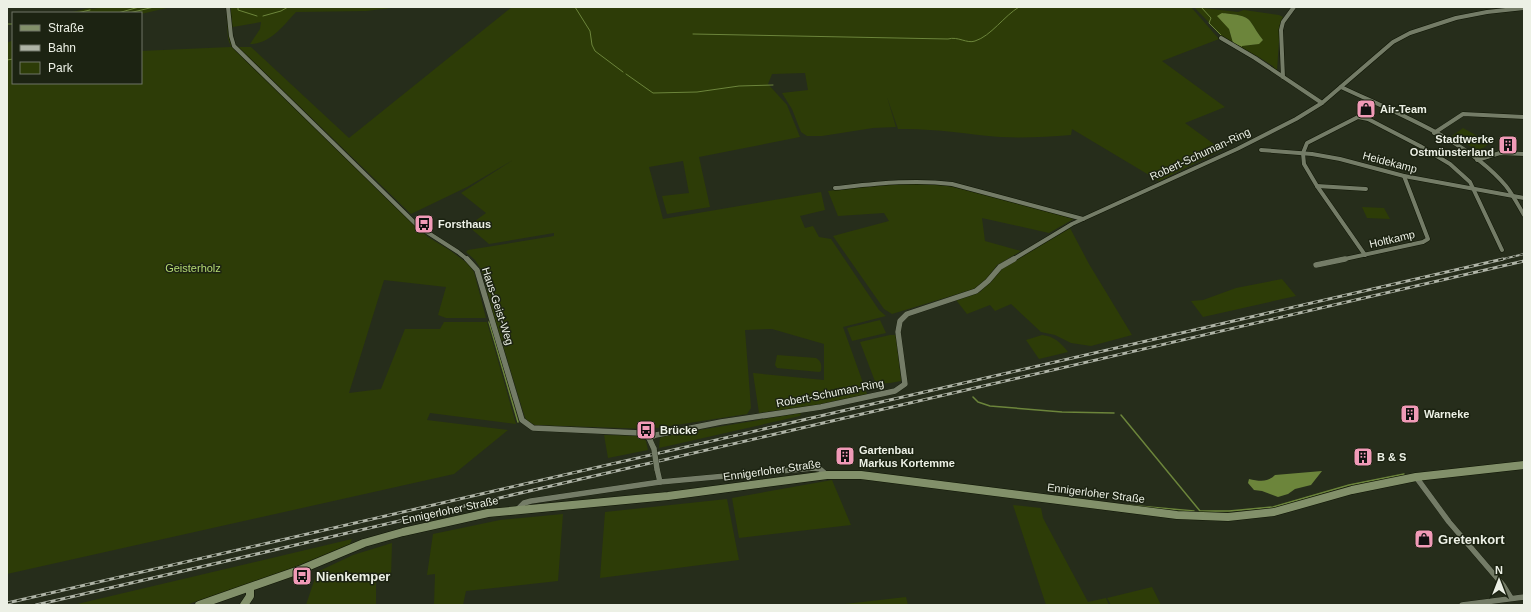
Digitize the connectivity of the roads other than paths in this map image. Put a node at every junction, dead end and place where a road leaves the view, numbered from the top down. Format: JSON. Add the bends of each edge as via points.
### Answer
{"nodes":[{"id":1,"x":228,"y":7,"type":"edge"},
{"id":2,"x":1294,"y":7,"type":"edge"},
{"id":3,"x":1524,"y":8,"type":"edge"},
{"id":4,"x":1221,"y":38,"type":"dead end"},
{"id":5,"x":1283,"y":77,"type":"junction"},
{"id":6,"x":1341,"y":87,"type":"junction"},
{"id":7,"x":1322,"y":104,"type":"junction"},
{"id":8,"x":1524,"y":117,"type":"edge"},
{"id":9,"x":1434,"y":133,"type":"junction"},
{"id":10,"x":1261,"y":150,"type":"dead end"},
{"id":11,"x":1303,"y":153,"type":"junction"},
{"id":12,"x":1524,"y":154,"type":"edge"},
{"id":13,"x":1477,"y":160,"type":"junction"},
{"id":14,"x":1404,"y":176,"type":"junction"},
{"id":15,"x":1317,"y":186,"type":"junction"},
{"id":16,"x":835,"y":188,"type":"dead end"},
{"id":17,"x":1366,"y":189,"type":"dead end"},
{"id":18,"x":1474,"y":189,"type":"junction"},
{"id":19,"x":1514,"y":196,"type":"junction"},
{"id":20,"x":1524,"y":198,"type":"edge"},
{"id":21,"x":1524,"y":215,"type":"edge"},
{"id":22,"x":1083,"y":219,"type":"junction"},
{"id":23,"x":1502,"y":250,"type":"dead end"},
{"id":24,"x":1365,"y":255,"type":"junction"},
{"id":25,"x":1316,"y":265,"type":"dead end"},
{"id":26,"x":649,"y":438,"type":"junction"},
{"id":27,"x":1524,"y":465,"type":"edge"},
{"id":28,"x":826,"y":475,"type":"junction"},
{"id":29,"x":1416,"y":477,"type":"junction"},
{"id":30,"x":660,"y":482,"type":"junction"},
{"id":31,"x":518,"y":509,"type":"junction"},
{"id":32,"x":250,"y":588,"type":"junction"},
{"id":33,"x":1524,"y":597,"type":"edge"},
{"id":34,"x":1511,"y":598,"type":"junction"},
{"id":35,"x":199,"y":605,"type":"edge"},
{"id":36,"x":244,"y":605,"type":"edge"},
{"id":37,"x":1462,"y":605,"type":"edge"}],
"edges":[{"from":1,"to":26,"type":"street","name":"Haus-Geist-Weg","via":[[234,46],[420,227],[472,262],[477,270],[522,420],[533,428],[641,433]]},
{"from":2,"to":5,"type":"street","via":[[1282,25]]},
{"from":3,"to":6,"type":"street","name":"Robert-Schuman-Ring","via":[[1462,17],[1410,33],[1393,42]]},
{"from":4,"to":5,"type":"street"},
{"from":5,"to":7,"type":"street"},
{"from":6,"to":7,"type":"street","name":"Robert-Schuman-Ring"},
{"from":6,"to":9,"type":"street"},
{"from":7,"to":22,"type":"street","name":"Robert-Schuman-Ring","via":[[1237,149]]},
{"from":8,"to":9,"type":"street","via":[[1463,114]]},
{"from":9,"to":13,"type":"street"},
{"from":10,"to":11,"type":"street","name":"Heidekamp"},
{"from":11,"to":14,"type":"street","name":"Heidekamp","via":[[1353,162]]},
{"from":11,"to":15,"type":"street","name":"Holtkamp","via":[[1304,164]]},
{"from":11,"to":18,"type":"street","via":[[1307,143],[1353,118],[1363,117],[1437,156],[1460,172]]},
{"from":12,"to":13,"type":"street","via":[[1500,153]]},
{"from":13,"to":19,"type":"street","via":[[1496,175]]},
{"from":14,"to":18,"type":"street","name":"Heidekamp"},
{"from":14,"to":24,"type":"street","name":"Holtkamp","via":[[1428,239]]},
{"from":15,"to":17,"type":"street"},
{"from":15,"to":24,"type":"street","name":"Holtkamp"},
{"from":16,"to":22,"type":"street","via":[[932,180]]},
{"from":18,"to":19,"type":"street","name":"Heidekamp"},
{"from":18,"to":23,"type":"street"},
{"from":19,"to":20,"type":"street","name":"Heidekamp"},
{"from":19,"to":21,"type":"street"},
{"from":22,"to":26,"type":"street","name":"Robert-Schuman-Ring","via":[[1000,267],[976,291],[907,314],[900,322],[898,332],[905,384],[895,390],[821,407],[721,422]]},
{"from":24,"to":25,"type":"street","name":"Holtkamp"},
{"from":26,"to":30,"type":"street","bridge":true,"via":[[654,449]]},
{"from":27,"to":29,"type":"main road","name":"Ennigerloher Straße"},
{"from":28,"to":29,"type":"main road","name":"Ennigerloher Straße","via":[[861,475],[1177,515],[1228,517],[1274,512],[1352,490]]},
{"from":28,"to":30,"type":"street","via":[[820,469],[814,468]]},
{"from":28,"to":31,"type":"main road","name":"Ennigerloher Straße","via":[[668,496]]},
{"from":29,"to":34,"type":"street"},
{"from":30,"to":31,"type":"street","via":[[531,501]]},
{"from":31,"to":32,"type":"main road","name":"Ennigerloher Straße","via":[[488,513],[383,537]]},
{"from":32,"to":35,"type":"main road","name":"Ennigerloher Straße"},
{"from":32,"to":36,"type":"main road","via":[[250,596]]},
{"from":33,"to":34,"type":"street"},
{"from":34,"to":37,"type":"street"}]}
